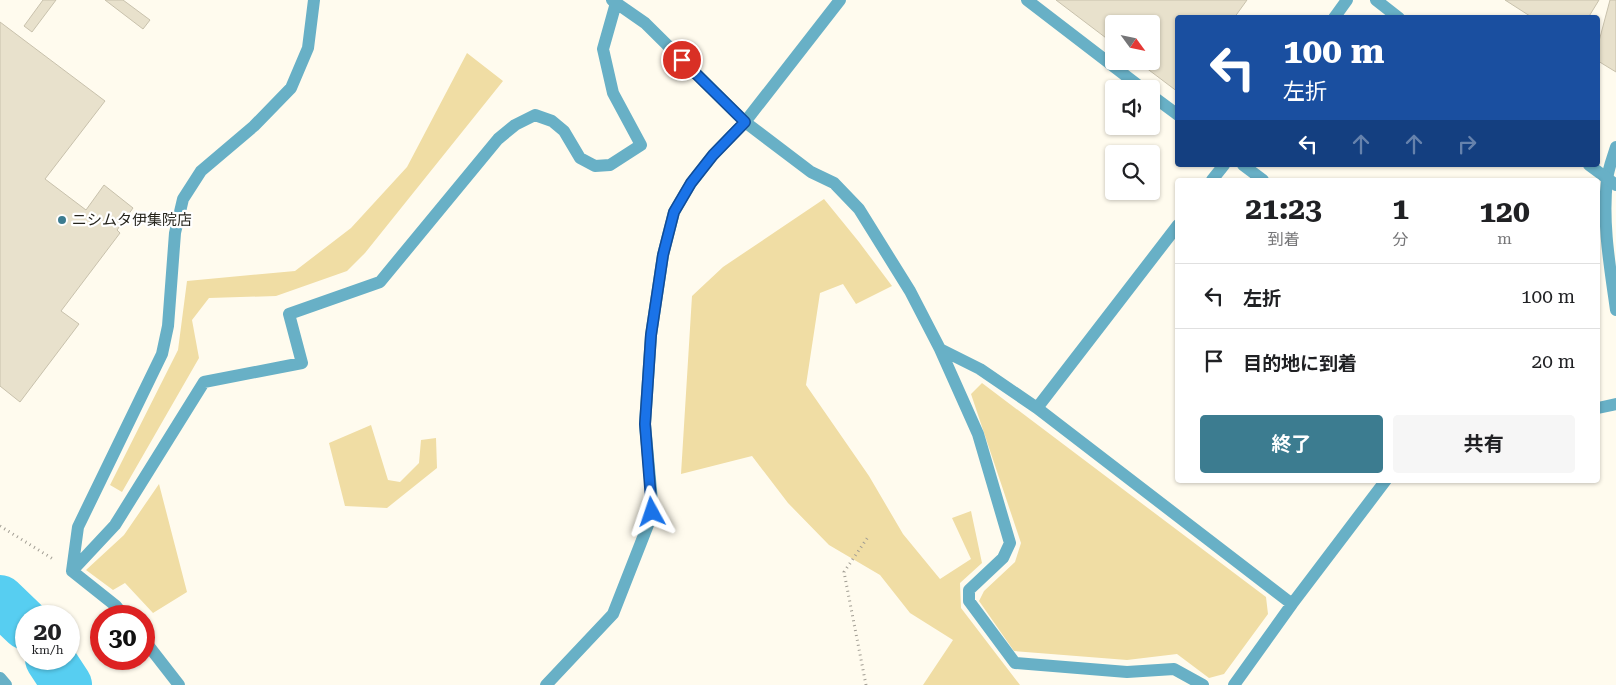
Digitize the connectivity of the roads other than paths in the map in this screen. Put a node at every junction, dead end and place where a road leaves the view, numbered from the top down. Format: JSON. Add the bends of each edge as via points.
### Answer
{"nodes":[{"id":1,"x":314,"y":0,"type":"edge"},
{"id":2,"x":840,"y":0,"type":"edge"},
{"id":3,"x":1027,"y":0,"type":"edge"},
{"id":4,"x":1347,"y":0,"type":"edge"},
{"id":5,"x":1376,"y":0,"type":"edge"},
{"id":6,"x":614,"y":1,"type":"edge"},
{"id":7,"x":1336,"y":15,"type":"edge"},
{"id":8,"x":1395,"y":15,"type":"edge"},
{"id":9,"x":1132,"y":80,"type":"edge"},
{"id":10,"x":1160,"y":102,"type":"edge"},
{"id":11,"x":1175,"y":113,"type":"edge"},
{"id":12,"x":745,"y":122,"type":"junction"},
{"id":13,"x":1616,"y":147,"type":"edge"},
{"id":14,"x":1222,"y":167,"type":"edge"},
{"id":15,"x":1246,"y":167,"type":"edge"},
{"id":16,"x":1592,"y":167,"type":"edge"},
{"id":17,"x":1214,"y":178,"type":"edge"},
{"id":18,"x":1260,"y":178,"type":"edge"},
{"id":19,"x":1611,"y":182,"type":"edge"},
{"id":20,"x":1175,"y":229,"type":"edge"},
{"id":21,"x":1616,"y":310,"type":"edge"},
{"id":22,"x":940,"y":349,"type":"junction"},
{"id":23,"x":1616,"y":404,"type":"edge"},
{"id":24,"x":1037,"y":408,"type":"junction"},
{"id":25,"x":1600,"y":408,"type":"edge"},
{"id":26,"x":1384,"y":483,"type":"edge"},
{"id":27,"x":72,"y":570,"type":"junction"},
{"id":28,"x":1292,"y":604,"type":"junction"},
{"id":29,"x":115,"y":605,"type":"edge"},
{"id":30,"x":155,"y":654,"type":"edge"},
{"id":31,"x":0,"y":678,"type":"edge"},
{"id":32,"x":1198,"y":684,"type":"edge"},
{"id":33,"x":6,"y":685,"type":"edge"},
{"id":34,"x":179,"y":685,"type":"edge"},
{"id":35,"x":546,"y":685,"type":"edge"},
{"id":36,"x":1234,"y":685,"type":"edge"}],
"edges":[{"from":1,"to":27,"type":"street","via":[[308,48],[291,88],[254,126],[201,171],[183,199],[175,233],[168,326],[162,354],[78,527]]},
{"from":2,"to":12,"type":"street"},
{"from":3,"to":9,"type":"street"},
{"from":4,"to":7,"type":"street"},
{"from":5,"to":8,"type":"street"},
{"from":6,"to":12,"type":"street","via":[[645,23]]},
{"from":6,"to":27,"type":"street","via":[[603,48],[613,93],[641,145],[610,165],[595,166],[580,158],[564,131],[552,121],[535,115],[515,125],[498,139],[380,282],[290,314],[302,363],[204,382],[116,525]]},
{"from":10,"to":11,"type":"street"},
{"from":12,"to":22,"type":"street","via":[[811,172],[834,183],[859,209],[910,292]]},
{"from":12,"to":35,"type":"street","via":[[691,183],[674,212],[663,255],[651,335],[645,424],[652,512],[613,614]]},
{"from":13,"to":19,"type":"street"},
{"from":14,"to":17,"type":"street"},
{"from":15,"to":18,"type":"street"},
{"from":16,"to":19,"type":"street"},
{"from":19,"to":21,"type":"street","via":[[1606,212]]},
{"from":20,"to":24,"type":"street"},
{"from":22,"to":24,"type":"street","via":[[980,370]]},
{"from":22,"to":32,"type":"street","via":[[978,434],[1010,543],[1003,558],[970,590],[969,601],[1015,663],[1126,672],[1174,669]]},
{"from":23,"to":25,"type":"street"},
{"from":24,"to":28,"type":"street"},
{"from":26,"to":28,"type":"street"},
{"from":27,"to":29,"type":"street"},
{"from":28,"to":36,"type":"street"},
{"from":30,"to":34,"type":"street"},
{"from":31,"to":33,"type":"street"}]}
